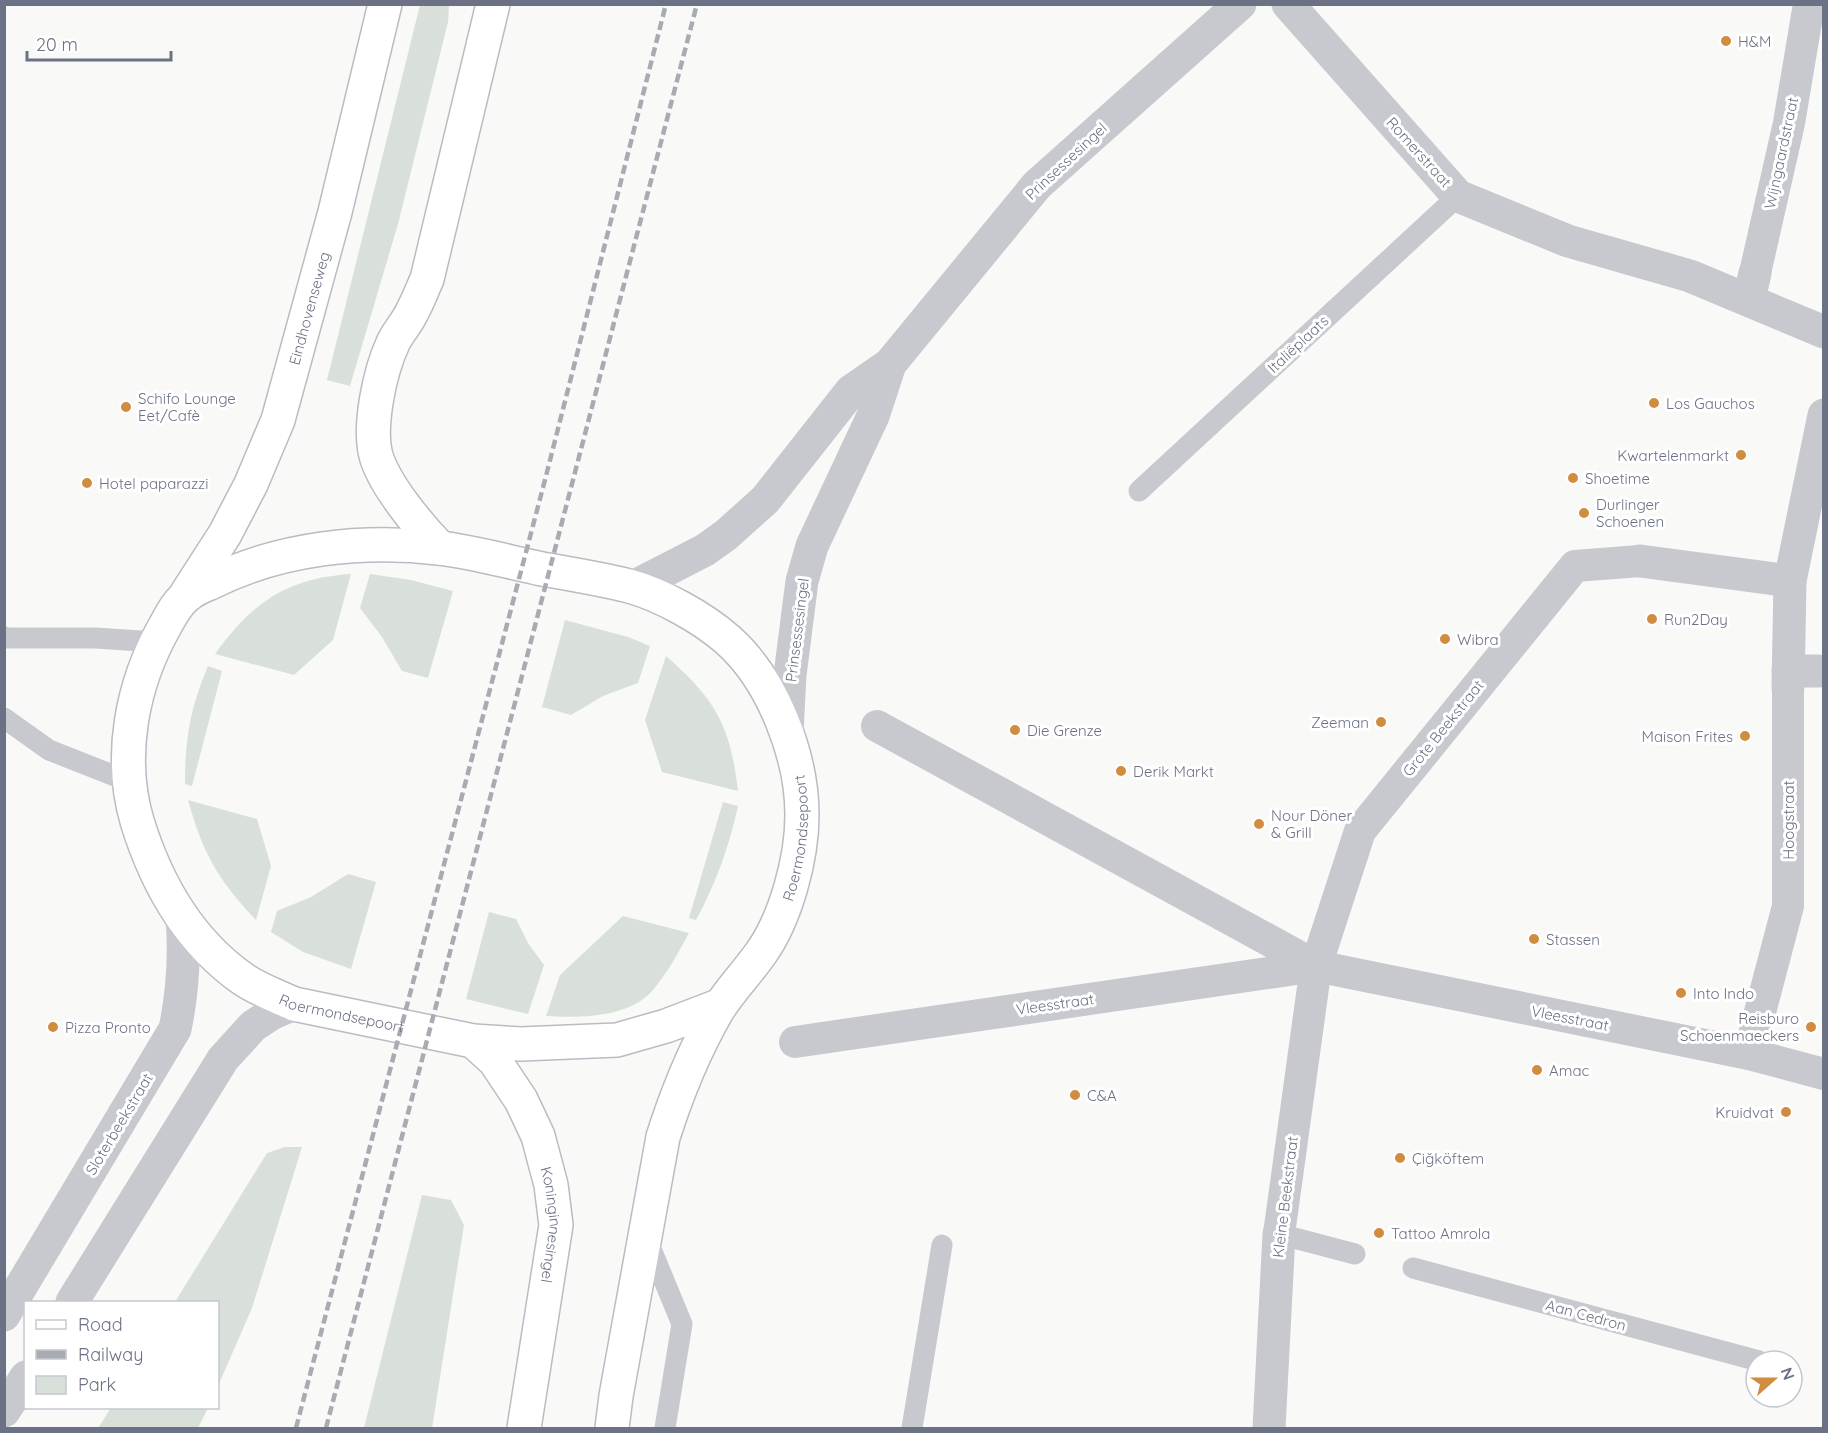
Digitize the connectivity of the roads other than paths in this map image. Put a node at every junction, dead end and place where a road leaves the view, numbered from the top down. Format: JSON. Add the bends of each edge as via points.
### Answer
{"nodes":[{"id":1,"x":385,"y":4,"type":"edge"},
{"id":2,"x":493,"y":4,"type":"edge"},
{"id":3,"x":1240,"y":4,"type":"edge"},
{"id":4,"x":1288,"y":4,"type":"edge"},
{"id":5,"x":1809,"y":4,"type":"edge"},
{"id":6,"x":1458,"y":196,"type":"junction"},
{"id":7,"x":1752,"y":286,"type":"junction"},
{"id":8,"x":1824,"y":332,"type":"edge"},
{"id":9,"x":890,"y":364,"type":"junction"},
{"id":10,"x":1824,"y":415,"type":"edge"},
{"id":11,"x":1139,"y":492,"type":"dead end"},
{"id":12,"x":440,"y":548,"type":"junction"},
{"id":13,"x":1640,"y":561,"type":"joint"},
{"id":14,"x":1790,"y":581,"type":"junction"},
{"id":15,"x":633,"y":587,"type":"junction"},
{"id":16,"x":186,"y":595,"type":"junction"},
{"id":17,"x":4,"y":637,"type":"edge"},
{"id":18,"x":156,"y":642,"type":"junction"},
{"id":19,"x":1798,"y":677,"type":"joint"},
{"id":20,"x":4,"y":718,"type":"edge"},
{"id":21,"x":877,"y":726,"type":"dead end"},
{"id":22,"x":787,"y":733,"type":"junction"},
{"id":23,"x":130,"y":782,"type":"junction"},
{"id":24,"x":182,"y":917,"type":"junction"},
{"id":25,"x":1316,"y":966,"type":"junction"},
{"id":26,"x":294,"y":1004,"type":"junction"},
{"id":27,"x":721,"y":1005,"type":"junction"},
{"id":28,"x":473,"y":1041,"type":"junction"},
{"id":29,"x":795,"y":1042,"type":"dead end"},
{"id":30,"x":1749,"y":1054,"type":"junction"},
{"id":31,"x":1824,"y":1074,"type":"edge"},
{"id":32,"x":1279,"y":1234,"type":"junction"},
{"id":33,"x":646,"y":1235,"type":"junction"},
{"id":34,"x":942,"y":1245,"type":"dead end"},
{"id":35,"x":1354,"y":1254,"type":"dead end"},
{"id":36,"x":1413,"y":1268,"type":"dead end"},
{"id":37,"x":73,"y":1301,"type":"edge"},
{"id":38,"x":4,"y":1315,"type":"edge"},
{"id":39,"x":1744,"y":1357,"type":"edge"},
{"id":40,"x":24,"y":1380,"type":"edge"},
{"id":41,"x":4,"y":1411,"type":"edge"},
{"id":42,"x":524,"y":1428,"type":"edge"},
{"id":43,"x":612,"y":1428,"type":"edge"},
{"id":44,"x":665,"y":1428,"type":"edge"},
{"id":45,"x":912,"y":1428,"type":"edge"},
{"id":46,"x":1269,"y":1428,"type":"edge"}],
"edges":[{"from":1,"to":16,"type":"main road","name":"Eindhovenseweg","via":[[335,212],[278,420],[225,534]]},
{"from":2,"to":12,"type":"main road","via":[[427,279],[381,371],[375,407],[377,459],[403,503]]},
{"from":3,"to":9,"type":"street","name":"Prinsessesingel","via":[[1036,185]]},
{"from":4,"to":6,"type":"street","name":"Romerstraat"},
{"from":5,"to":7,"type":"street","name":"Wijngaardstraat","via":[[1789,123]]},
{"from":6,"to":7,"type":"street","name":"Romerstraat","via":[[1568,241],[1690,276]]},
{"from":6,"to":11,"type":"lane","name":"Italiëplaats"},
{"from":7,"to":8,"type":"street"},
{"from":9,"to":15,"type":"street","name":"Prinsessesingel","via":[[851,391],[765,500],[726,535]]},
{"from":9,"to":22,"type":"street","name":"Prinsessesingel","via":[[873,416],[812,546],[802,581]]},
{"from":10,"to":14,"type":"street"},
{"from":12,"to":15,"type":"main road","name":"Roermondsepoort"},
{"from":12,"to":16,"type":"main road","name":"Roermondsepoort","via":[[381,545],[315,550],[254,564]]},
{"from":13,"to":14,"type":"street"},
{"from":13,"to":25,"type":"street","name":"Grote Beekstraat","via":[[1575,566],[1360,831]]},
{"from":14,"to":19,"type":"street","name":"Hoogstraat"},
{"from":15,"to":22,"type":"main road","name":"Roermondsepoort","via":[[676,606],[733,645],[759,678]]},
{"from":16,"to":18,"type":"main road","name":"Roermondsepoort"},
{"from":17,"to":18,"type":"lane"},
{"from":18,"to":23,"type":"main road","name":"Roermondsepoort","via":[[129,730]]},
{"from":19,"to":30,"type":"street","name":"Hoogstraat","via":[[1788,906]]},
{"from":20,"to":23,"type":"lane","via":[[49,750]]},
{"from":21,"to":25,"type":"street","name":"Vleesstraat"},
{"from":22,"to":27,"type":"main road","name":"Roermondsepoort","via":[[797,768],[802,813],[792,879],[764,950]]},
{"from":23,"to":24,"type":"main road","name":"Roermondsepoort","via":[[152,866]]},
{"from":24,"to":26,"type":"main road","name":"Roermondsepoort","via":[[210,950],[242,978]]},
{"from":24,"to":38,"type":"street","name":"Sloterbeekstraat","via":[[184,971],[175,1029]]},
{"from":25,"to":29,"type":"street","name":"Vleesstraat"},
{"from":25,"to":30,"type":"street","name":"Vleesstraat"},
{"from":25,"to":32,"type":"street","name":"Kleine Beekstraat"},
{"from":26,"to":28,"type":"main road","name":"Roermondsepoort"},
{"from":26,"to":37,"type":"street","via":[[254,1026],[223,1059]]},
{"from":27,"to":28,"type":"main road","name":"Roermondsepoort","via":[[617,1040],[521,1044]]},
{"from":27,"to":33,"type":"main road","via":[[688,1066],[663,1137]]},
{"from":28,"to":42,"type":"main road","name":"Koninginnesingel","via":[[495,1061],[521,1100],[538,1136],[551,1185],[556,1225]]},
{"from":30,"to":31,"type":"street","name":"Vleesstraat"},
{"from":32,"to":35,"type":"lane"},
{"from":32,"to":46,"type":"street","name":"Kleine Beekstraat"},
{"from":33,"to":43,"type":"main road"},
{"from":33,"to":44,"type":"lane","via":[[682,1324]]},
{"from":34,"to":45,"type":"lane"},
{"from":36,"to":39,"type":"lane","name":"Aan Cedron"},
{"from":40,"to":41,"type":"street"}]}
